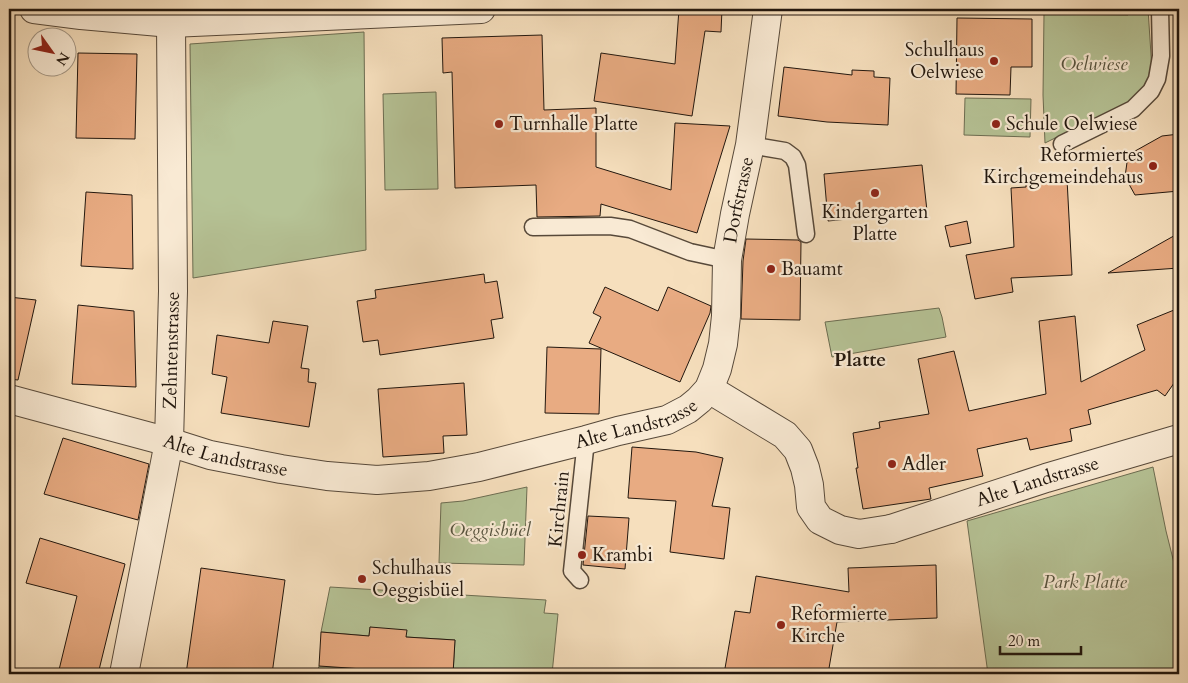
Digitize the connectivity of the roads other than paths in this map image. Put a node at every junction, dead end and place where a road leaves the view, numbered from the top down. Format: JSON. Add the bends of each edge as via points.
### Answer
{"nodes":[{"id":1,"x":34,"y":9,"type":"edge"},
{"id":2,"x":481,"y":9,"type":"edge"},
{"id":3,"x":768,"y":9,"type":"edge"},
{"id":4,"x":1160,"y":9,"type":"edge"},
{"id":5,"x":170,"y":23,"type":"junction"},
{"id":6,"x":1062,"y":144,"type":"dead end"},
{"id":7,"x":750,"y":145,"type":"junction"},
{"id":8,"x":533,"y":227,"type":"dead end"},
{"id":9,"x":806,"y":234,"type":"dead end"},
{"id":10,"x":727,"y":260,"type":"junction"},
{"id":11,"x":709,"y":389,"type":"junction"},
{"id":12,"x":9,"y":399,"type":"edge"},
{"id":13,"x":1179,"y":439,"type":"edge"},
{"id":14,"x":586,"y":440,"type":"junction"},
{"id":15,"x":170,"y":442,"type":"junction"},
{"id":16,"x":580,"y":580,"type":"dead end"},
{"id":17,"x":124,"y":674,"type":"edge"}],
"edges":[{"from":1,"to":5,"type":"street"},
{"from":2,"to":5,"type":"street"},
{"from":3,"to":7,"type":"street","name":"Dorfstrasse"},
{"from":4,"to":6,"type":"lane","via":[[1161,56],[1151,92],[1133,109]]},
{"from":5,"to":15,"type":"street","name":"Zehntenstrasse","via":[[173,290]]},
{"from":7,"to":9,"type":"lane","via":[[785,151],[793,157],[797,165]]},
{"from":7,"to":10,"type":"street","name":"Dorfstrasse"},
{"from":8,"to":10,"type":"lane","via":[[610,226],[630,229],[690,252]]},
{"from":10,"to":11,"type":"street","name":"Dorfstrasse","via":[[724,344]]},
{"from":11,"to":13,"type":"street","name":"Alte Landstrasse","via":[[785,435],[798,450],[805,468],[811,507],[820,520],[840,530],[859,534],[891,529]]},
{"from":11,"to":14,"type":"street","name":"Alte Landstrasse","via":[[688,410],[667,420]]},
{"from":12,"to":15,"type":"street","name":"Alte Landstrasse"},
{"from":14,"to":15,"type":"street","name":"Alte Landstrasse","via":[[429,476],[376,480],[281,469],[210,455]]},
{"from":14,"to":16,"type":"lane","name":"Kirchrain","via":[[572,571]]},
{"from":15,"to":17,"type":"street","name":"Zehntenstrasse"}]}
